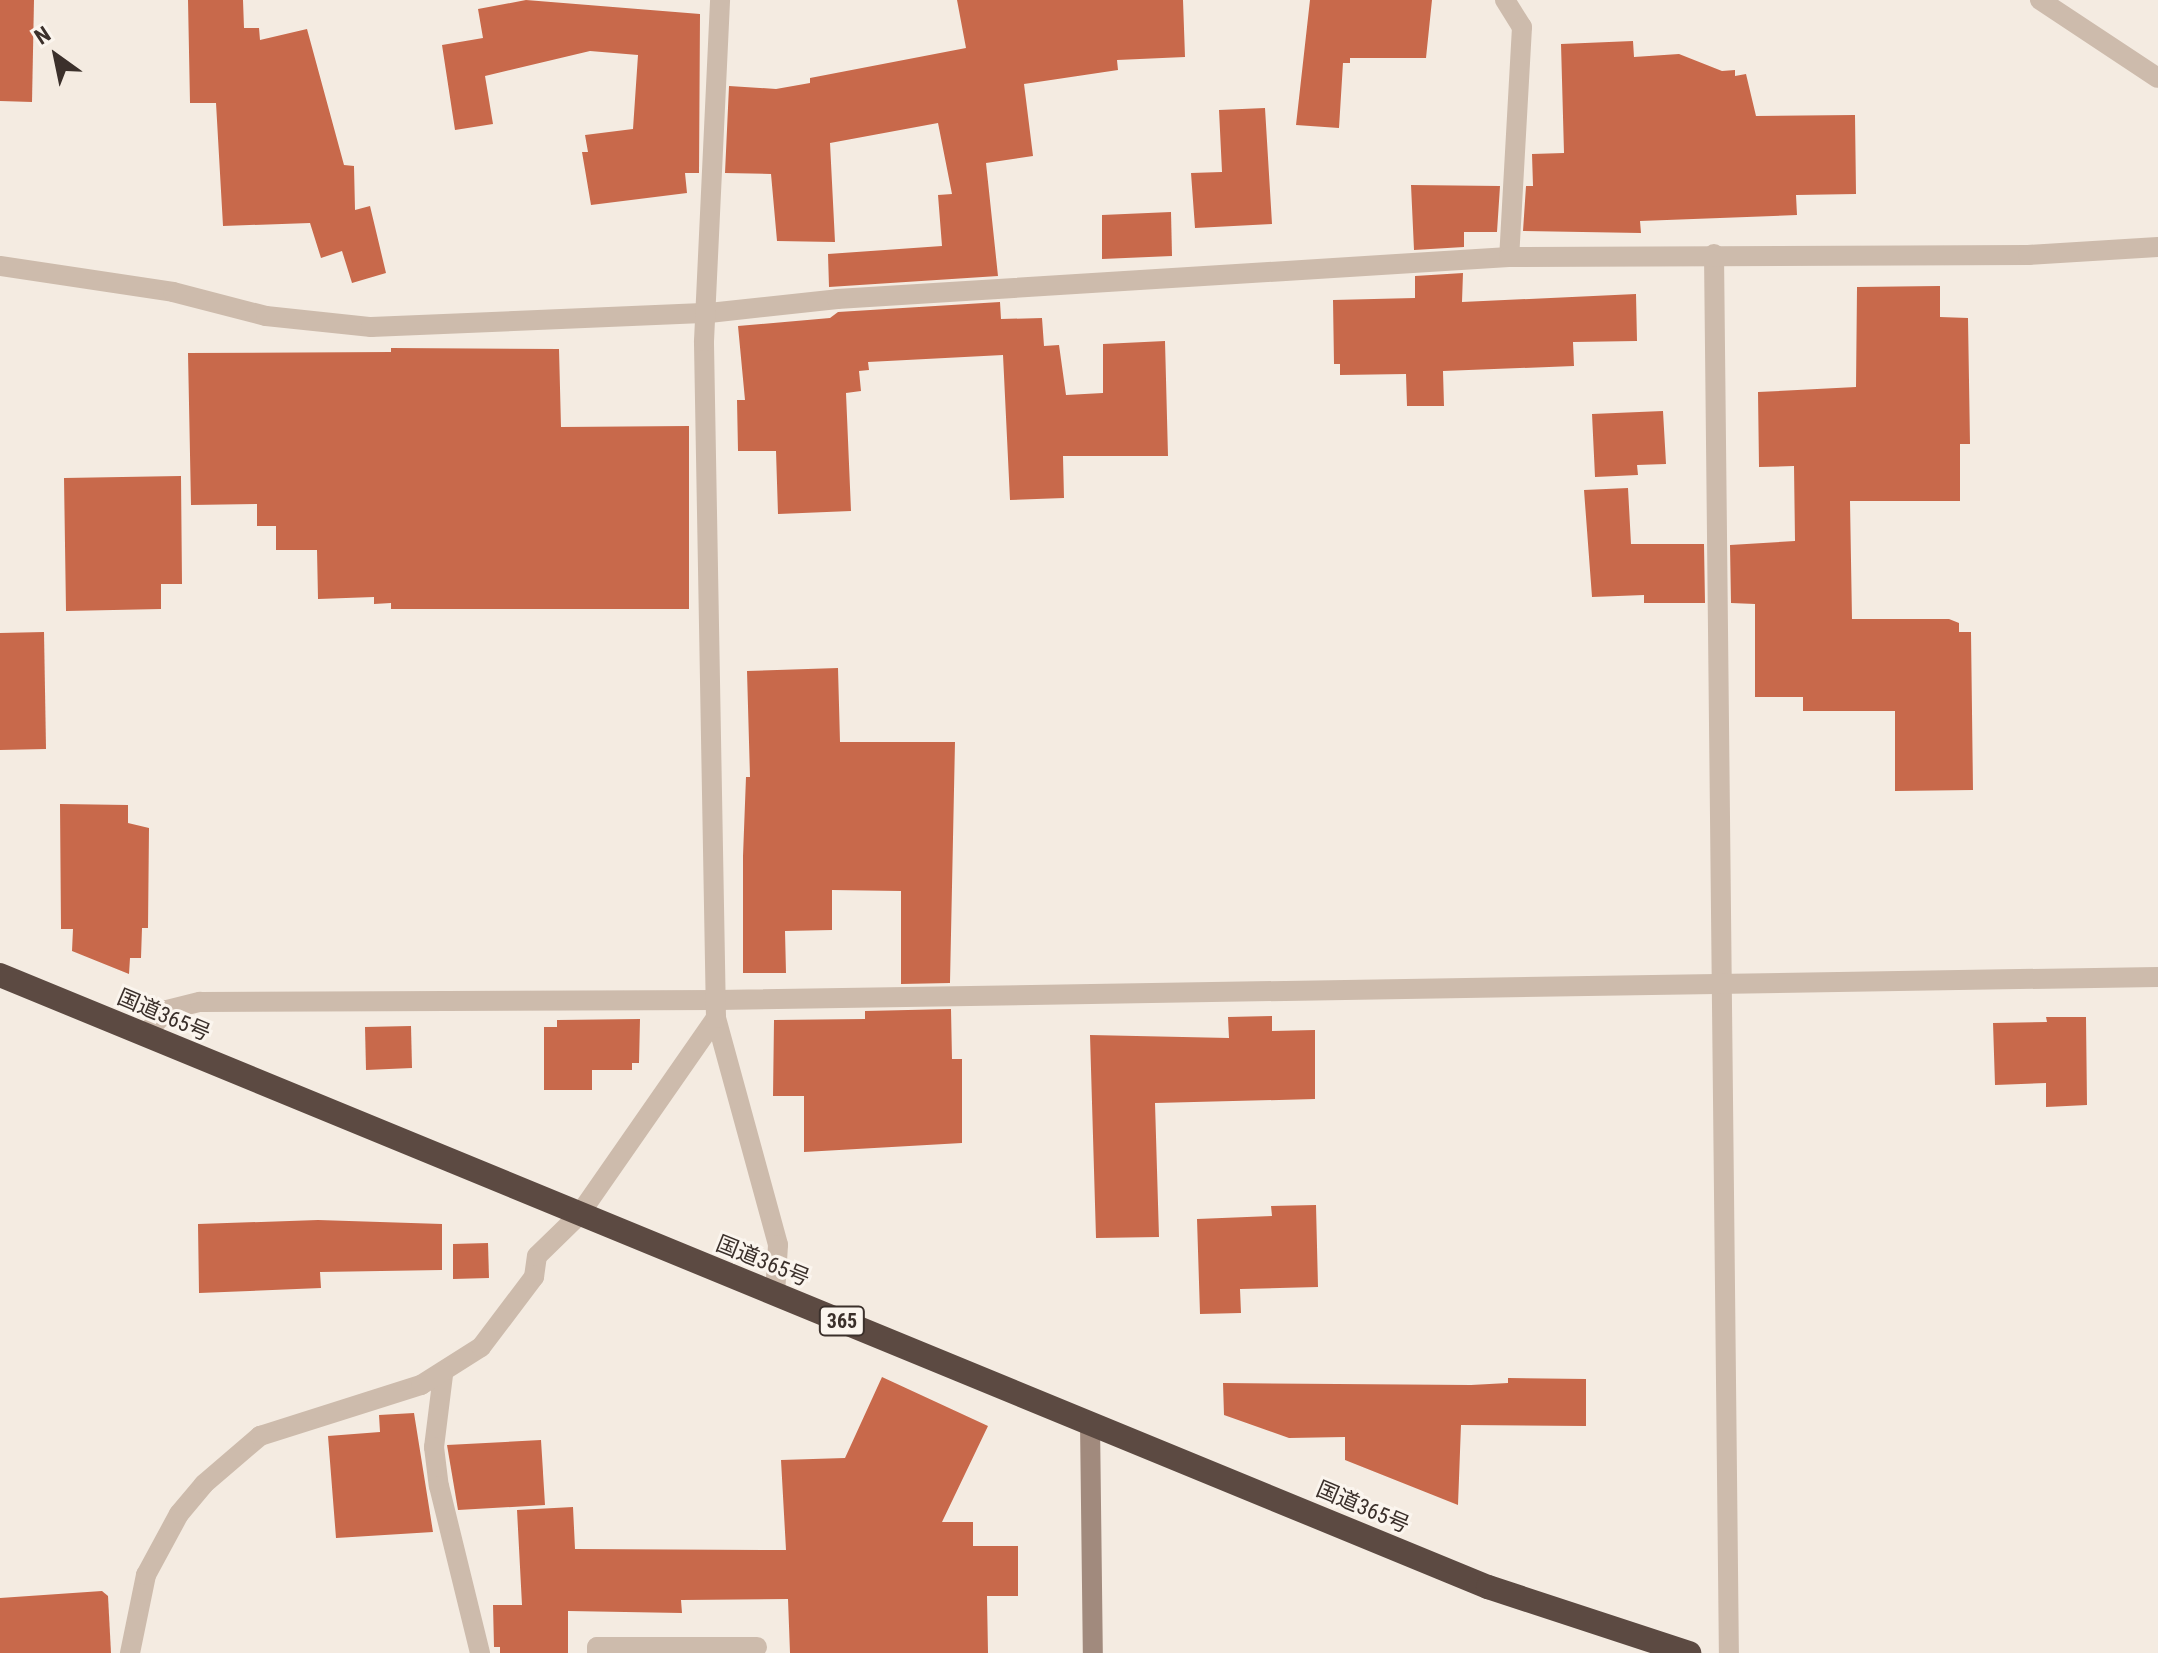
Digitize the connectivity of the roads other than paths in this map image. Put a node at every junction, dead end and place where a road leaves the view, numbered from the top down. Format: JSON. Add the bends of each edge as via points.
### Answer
{"nodes":[{"id":1,"x":720,"y":0,"type":"edge"},
{"id":2,"x":1505,"y":0,"type":"edge"},
{"id":3,"x":2040,"y":0,"type":"edge"},
{"id":4,"x":2158,"y":78,"type":"edge"},
{"id":5,"x":2158,"y":247,"type":"edge"},
{"id":6,"x":1714,"y":254,"type":"junction"},
{"id":7,"x":1509,"y":257,"type":"junction"},
{"id":8,"x":0,"y":266,"type":"edge"},
{"id":9,"x":709,"y":313,"type":"junction"},
{"id":10,"x":0,"y":975,"type":"edge"},
{"id":11,"x":2158,"y":977,"type":"edge"},
{"id":12,"x":1724,"y":981,"type":"junction"},
{"id":13,"x":717,"y":1009,"type":"junction"},
{"id":14,"x":145,"y":1035,"type":"junction"},
{"id":15,"x":579,"y":1215,"type":"junction"},
{"id":16,"x":775,"y":1294,"type":"junction"},
{"id":17,"x":443,"y":1375,"type":"junction"},
{"id":18,"x":1090,"y":1422,"type":"junction"},
{"id":19,"x":757,"y":1647,"type":"dead end"},
{"id":20,"x":130,"y":1653,"type":"edge"},
{"id":21,"x":480,"y":1653,"type":"edge"},
{"id":22,"x":597,"y":1653,"type":"edge"},
{"id":23,"x":1093,"y":1653,"type":"edge"},
{"id":24,"x":1689,"y":1653,"type":"edge"},
{"id":25,"x":1729,"y":1653,"type":"edge"}],
"edges":[{"from":1,"to":9,"type":"street"},
{"from":2,"to":7,"type":"street","via":[[1522,27]]},
{"from":3,"to":4,"type":"street"},
{"from":5,"to":6,"type":"street","via":[[2028,255]]},
{"from":6,"to":7,"type":"street"},
{"from":6,"to":12,"type":"street"},
{"from":7,"to":9,"type":"street","via":[[868,297]]},
{"from":8,"to":9,"type":"street","via":[[173,292],[315,324],[371,327]]},
{"from":9,"to":13,"type":"street","via":[[704,341]]},
{"from":10,"to":14,"type":"highway","name":"国道365号","number":"365"},
{"from":11,"to":12,"type":"street"},
{"from":12,"to":13,"type":"street"},
{"from":12,"to":25,"type":"street"},
{"from":13,"to":14,"type":"street","via":[[200,1002],[167,1010]]},
{"from":13,"to":15,"type":"street"},
{"from":13,"to":16,"type":"street","via":[[778,1245]]},
{"from":14,"to":15,"type":"highway","name":"国道365号","number":"365"},
{"from":15,"to":16,"type":"highway","name":"国道365号","number":"365"},
{"from":15,"to":17,"type":"street","via":[[537,1256],[534,1277],[481,1347]]},
{"from":16,"to":18,"type":"highway","name":"国道365号","number":"365"},
{"from":17,"to":20,"type":"street","via":[[260,1436],[240,1449],[204,1484],[161,1542],[138,1601]]},
{"from":17,"to":21,"type":"street","via":[[434,1447],[439,1486]]},
{"from":18,"to":23,"type":"street"},
{"from":18,"to":24,"type":"highway","name":"国道365号","number":"365","via":[[1488,1587]]},
{"from":19,"to":22,"type":"street","via":[[597,1647]]}]}
